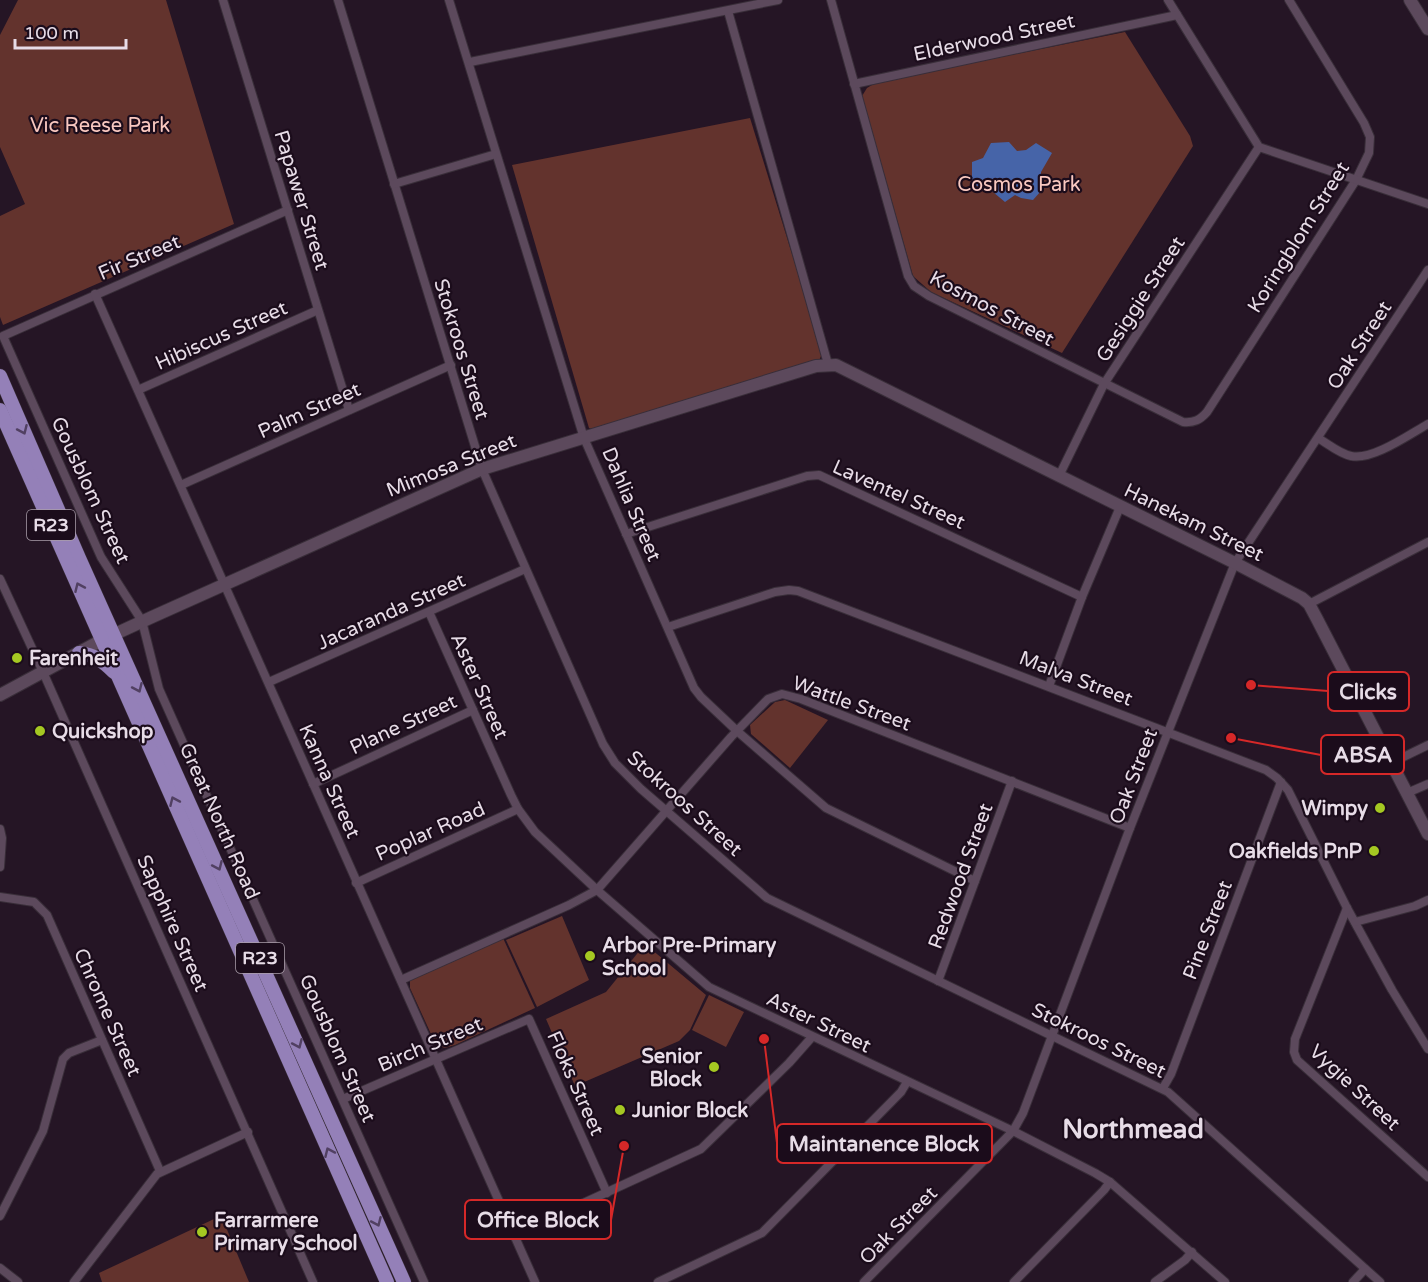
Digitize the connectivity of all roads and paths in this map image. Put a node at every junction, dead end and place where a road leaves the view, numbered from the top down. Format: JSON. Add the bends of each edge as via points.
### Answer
{"nodes":[{"id":1,"x":223,"y":0,"type":"edge"},
{"id":2,"x":338,"y":0,"type":"edge"},
{"id":3,"x":449,"y":0,"type":"edge"},
{"id":4,"x":778,"y":0,"type":"edge"},
{"id":5,"x":831,"y":0,"type":"edge"},
{"id":6,"x":1168,"y":0,"type":"edge"},
{"id":7,"x":1289,"y":0,"type":"edge"},
{"id":8,"x":1410,"y":0,"type":"edge"},
{"id":9,"x":728,"y":11,"type":"junction"},
{"id":10,"x":1177,"y":15,"type":"junction"},
{"id":11,"x":1428,"y":29,"type":"edge"},
{"id":12,"x":470,"y":62,"type":"junction"},
{"id":13,"x":854,"y":84,"type":"junction"},
{"id":14,"x":1259,"y":147,"type":"junction"},
{"id":15,"x":496,"y":154,"type":"junction"},
{"id":16,"x":1356,"y":180,"type":"junction"},
{"id":17,"x":394,"y":184,"type":"junction"},
{"id":18,"x":1428,"y":204,"type":"edge"},
{"id":19,"x":288,"y":210,"type":"junction"},
{"id":20,"x":1428,"y":270,"type":"edge"},
{"id":21,"x":95,"y":294,"type":"junction"},
{"id":22,"x":318,"y":310,"type":"junction"},
{"id":23,"x":3,"y":336,"type":"joint"},
{"id":24,"x":828,"y":364,"type":"junction"},
{"id":25,"x":451,"y":365,"type":"junction"},
{"id":26,"x":0,"y":376,"type":"edge"},
{"id":27,"x":1104,"y":384,"type":"junction"},
{"id":28,"x":138,"y":390,"type":"junction"},
{"id":29,"x":0,"y":410,"type":"edge"},
{"id":30,"x":349,"y":410,"type":"junction"},
{"id":31,"x":1195,"y":422,"type":"joint"},
{"id":32,"x":1428,"y":424,"type":"edge"},
{"id":33,"x":584,"y":438,"type":"junction"},
{"id":34,"x":1318,"y":438,"type":"junction"},
{"id":35,"x":482,"y":469,"type":"junction"},
{"id":36,"x":1059,"y":476,"type":"junction"},
{"id":37,"x":181,"y":485,"type":"junction"},
{"id":38,"x":1120,"y":507,"type":"junction"},
{"id":39,"x":626,"y":534,"type":"junction"},
{"id":40,"x":1428,"y":542,"type":"edge"},
{"id":41,"x":1235,"y":563,"type":"junction"},
{"id":42,"x":525,"y":569,"type":"junction"},
{"id":43,"x":0,"y":580,"type":"edge"},
{"id":44,"x":225,"y":583,"type":"junction"},
{"id":45,"x":1082,"y":597,"type":"junction"},
{"id":46,"x":1309,"y":604,"type":"junction"},
{"id":47,"x":429,"y":612,"type":"junction"},
{"id":48,"x":142,"y":621,"type":"junction"},
{"id":49,"x":668,"y":627,"type":"junction"},
{"id":50,"x":108,"y":638,"type":"junction"},
{"id":51,"x":79,"y":653,"type":"junction"},
{"id":52,"x":43,"y":672,"type":"junction"},
{"id":53,"x":120,"y":678,"type":"junction"},
{"id":54,"x":269,"y":682,"type":"junction"},
{"id":55,"x":1049,"y":686,"type":"junction"},
{"id":56,"x":0,"y":695,"type":"edge"},
{"id":57,"x":473,"y":710,"type":"junction"},
{"id":58,"x":737,"y":731,"type":"junction"},
{"id":59,"x":1168,"y":732,"type":"junction"},
{"id":60,"x":1428,"y":745,"type":"edge"},
{"id":61,"x":1391,"y":763,"type":"junction"},
{"id":62,"x":1012,"y":781,"type":"junction"},
{"id":63,"x":1281,"y":782,"type":"junction"},
{"id":64,"x":313,"y":784,"type":"junction"},
{"id":65,"x":1428,"y":784,"type":"edge"},
{"id":66,"x":1407,"y":793,"type":"junction"},
{"id":67,"x":518,"y":809,"type":"junction"},
{"id":68,"x":666,"y":812,"type":"junction"},
{"id":69,"x":1130,"y":828,"type":"junction"},
{"id":70,"x":0,"y":829,"type":"edge"},
{"id":71,"x":1428,"y":834,"type":"edge"},
{"id":72,"x":0,"y":867,"type":"edge"},
{"id":73,"x":975,"y":881,"type":"junction"},
{"id":74,"x":356,"y":883,"type":"junction"},
{"id":75,"x":597,"y":890,"type":"junction"},
{"id":76,"x":0,"y":897,"type":"edge"},
{"id":77,"x":1428,"y":900,"type":"edge"},
{"id":78,"x":1347,"y":908,"type":"junction"},
{"id":79,"x":1355,"y":922,"type":"junction"},
{"id":80,"x":255,"y":947,"type":"junction"},
{"id":81,"x":242,"y":954,"type":"junction"},
{"id":82,"x":401,"y":980,"type":"junction"},
{"id":83,"x":938,"y":981,"type":"junction"},
{"id":84,"x":530,"y":1019,"type":"joint"},
{"id":85,"x":1053,"y":1036,"type":"junction"},
{"id":86,"x":812,"y":1037,"type":"junction"},
{"id":87,"x":102,"y":1040,"type":"junction"},
{"id":88,"x":1428,"y":1049,"type":"edge"},
{"id":89,"x":436,"y":1060,"type":"junction"},
{"id":90,"x":908,"y":1082,"type":"junction"},
{"id":91,"x":1163,"y":1088,"type":"junction"},
{"id":92,"x":343,"y":1099,"type":"junction"},
{"id":93,"x":1012,"y":1131,"type":"junction"},
{"id":94,"x":248,"y":1132,"type":"junction"},
{"id":95,"x":160,"y":1172,"type":"junction"},
{"id":96,"x":1428,"y":1177,"type":"edge"},
{"id":97,"x":1110,"y":1182,"type":"junction"},
{"id":98,"x":607,"y":1193,"type":"junction"},
{"id":99,"x":0,"y":1216,"type":"edge"},
{"id":100,"x":514,"y":1235,"type":"junction"},
{"id":101,"x":1192,"y":1252,"type":"junction"},
{"id":102,"x":0,"y":1268,"type":"edge"},
{"id":103,"x":1365,"y":1269,"type":"junction"},
{"id":104,"x":18,"y":1282,"type":"edge"},
{"id":105,"x":74,"y":1282,"type":"edge"},
{"id":106,"x":313,"y":1282,"type":"edge"},
{"id":107,"x":387,"y":1282,"type":"edge"},
{"id":108,"x":404,"y":1282,"type":"edge"},
{"id":109,"x":424,"y":1282,"type":"edge"},
{"id":110,"x":535,"y":1282,"type":"edge"},
{"id":111,"x":658,"y":1282,"type":"edge"},
{"id":112,"x":864,"y":1282,"type":"edge"},
{"id":113,"x":1014,"y":1282,"type":"edge"},
{"id":114,"x":1155,"y":1282,"type":"edge"},
{"id":115,"x":1225,"y":1282,"type":"edge"},
{"id":116,"x":1353,"y":1282,"type":"edge"},
{"id":117,"x":1380,"y":1282,"type":"edge"}],
"edges":[{"from":1,"to":19,"type":"street","name":"Papawer Street"},
{"from":2,"to":17,"type":"street","name":"Stokroos Street"},
{"from":3,"to":12,"type":"street","name":"Dahlia Street"},
{"from":4,"to":9,"type":"street"},
{"from":5,"to":13,"type":"street","name":"Kosmos Street"},
{"from":6,"to":10,"type":"street"},
{"from":7,"to":16,"type":"street","name":"Koringblom Street","via":[[1370,137],[1369,153]]},
{"from":8,"to":11,"type":"street"},
{"from":9,"to":12,"type":"street"},
{"from":9,"to":24,"type":"street"},
{"from":10,"to":13,"type":"street","name":"Elderwood Street"},
{"from":10,"to":14,"type":"street"},
{"from":12,"to":15,"type":"street","name":"Dahlia Street"},
{"from":13,"to":27,"type":"street","name":"Kosmos Street","via":[[912,283],[929,296]]},
{"from":14,"to":16,"type":"street"},
{"from":14,"to":27,"type":"street","name":"Gesiggie Street"},
{"from":15,"to":17,"type":"street"},
{"from":15,"to":33,"type":"street","name":"Dahlia Street"},
{"from":16,"to":18,"type":"street"},
{"from":16,"to":31,"type":"street","name":"Koringblom Street","via":[[1206,412]]},
{"from":17,"to":25,"type":"street","name":"Stokroos Street"},
{"from":19,"to":21,"type":"street","name":"Fir Street"},
{"from":19,"to":22,"type":"street","name":"Papawer Street"},
{"from":20,"to":34,"type":"street","name":"Oak Street"},
{"from":21,"to":23,"type":"street","name":"Fir Street"},
{"from":21,"to":28,"type":"street","name":"Kanna Street"},
{"from":22,"to":28,"type":"street","name":"Hibiscus Street"},
{"from":22,"to":30,"type":"street","name":"Papawer Street"},
{"from":23,"to":48,"type":"street","name":"Gousblom Street","via":[[101,557]]},
{"from":24,"to":33,"type":"street","name":"Mimosa Street"},
{"from":24,"to":36,"type":"street","name":"Hanekam Street","via":[[842,367]]},
{"from":25,"to":30,"type":"street","name":"Palm Street"},
{"from":25,"to":35,"type":"street","name":"Stokroos Street"},
{"from":26,"to":50,"type":"main road","name":"Great North Road","number":"R23","one_way":true},
{"from":27,"to":31,"type":"street","name":"Kosmos Street","via":[[1183,422]]},
{"from":27,"to":36,"type":"street","name":"Gesiggie Street"},
{"from":28,"to":37,"type":"street","name":"Kanna Street"},
{"from":50,"to":29,"type":"main road","name":"Great North Road","number":"R23","one_way":true},
{"from":30,"to":37,"type":"street","name":"Palm Street"},
{"from":32,"to":34,"type":"street","via":[[1379,450],[1358,456],[1345,454]]},
{"from":33,"to":35,"type":"street","name":"Mimosa Street"},
{"from":33,"to":39,"type":"street","name":"Dahlia Street"},
{"from":34,"to":41,"type":"street","name":"Oak Street"},
{"from":35,"to":42,"type":"street","name":"Stokroos Street"},
{"from":35,"to":44,"type":"street","name":"Mimosa Street"},
{"from":36,"to":38,"type":"street","name":"Hanekam Street"},
{"from":37,"to":44,"type":"street","name":"Kanna Street"},
{"from":38,"to":41,"type":"street","name":"Hanekam Street"},
{"from":38,"to":45,"type":"street"},
{"from":39,"to":45,"type":"street","name":"Laventel Street","via":[[819,475]]},
{"from":39,"to":49,"type":"street","name":"Dahlia Street"},
{"from":40,"to":46,"type":"street"},
{"from":41,"to":46,"type":"street","name":"Hanekam Street"},
{"from":41,"to":59,"type":"street","name":"Oak Street"},
{"from":42,"to":47,"type":"street","name":"Jacaranda Street"},
{"from":42,"to":68,"type":"street","name":"Stokroos Street","via":[[609,755]]},
{"from":43,"to":52,"type":"street","name":"Sapphire Street"},
{"from":44,"to":48,"type":"street","name":"Mimosa Street"},
{"from":44,"to":54,"type":"street","name":"Kanna Street"},
{"from":45,"to":55,"type":"street"},
{"from":46,"to":61,"type":"street"},
{"from":47,"to":54,"type":"street","name":"Jacaranda Street"},
{"from":47,"to":57,"type":"street","name":"Aster Street"},
{"from":48,"to":50,"type":"street","name":"Mimosa Street"},
{"from":48,"to":92,"type":"street","name":"Gousblom Street","via":[[159,689]]},
{"from":49,"to":55,"type":"street","name":"Malva Street","via":[[775,592],[794,590]]},
{"from":49,"to":58,"type":"street","name":"Dahlia Street","via":[[694,688]]},
{"from":50,"to":51,"type":"street","name":"Mimosa Street"},
{"from":50,"to":53,"type":"main road","name":"Great North Road","number":"R23"},
{"from":50,"to":80,"type":"main road","name":"Great North Road","number":"R23","one_way":true},
{"from":51,"to":52,"type":"street","name":"Mimosa Street"},
{"from":51,"to":53,"type":"main road","via":[[102,660]]},
{"from":52,"to":56,"type":"street","name":"Mimosa Street"},
{"from":52,"to":94,"type":"street","name":"Sapphire Street"},
{"from":81,"to":53,"type":"main road","name":"Great North Road","number":"R23","one_way":true},
{"from":54,"to":64,"type":"street","name":"Kanna Street"},
{"from":55,"to":59,"type":"street","name":"Malva Street"},
{"from":57,"to":64,"type":"street","name":"Plane Street"},
{"from":57,"to":67,"type":"street","name":"Aster Street"},
{"from":58,"to":62,"type":"street","name":"Wattle Street","via":[[768,699],[787,694]]},
{"from":58,"to":68,"type":"street","name":"Wattle Street"},
{"from":58,"to":73,"type":"street","name":"Dahlia Street","via":[[826,808]]},
{"from":59,"to":63,"type":"street","name":"Malva Street","via":[[1259,767]]},
{"from":59,"to":69,"type":"street","name":"Oak Street"},
{"from":60,"to":61,"type":"street"},
{"from":61,"to":66,"type":"street"},
{"from":62,"to":69,"type":"street","name":"Wattle Street"},
{"from":62,"to":73,"type":"street","name":"Redwood Street"},
{"from":63,"to":78,"type":"street","name":"Malva Street"},
{"from":63,"to":91,"type":"street","name":"Pine Street"},
{"from":64,"to":74,"type":"street","name":"Kanna Street"},
{"from":65,"to":66,"type":"street"},
{"from":66,"to":71,"type":"street"},
{"from":67,"to":74,"type":"street","name":"Poplar Road"},
{"from":67,"to":75,"type":"street","name":"Aster Street","via":[[535,832]]},
{"from":68,"to":75,"type":"street","name":"Wattle Street"},
{"from":68,"to":83,"type":"street","name":"Stokroos Street","via":[[767,898]]},
{"from":69,"to":85,"type":"street","name":"Oak Street"},
{"from":70,"to":72,"type":"street"},
{"from":73,"to":83,"type":"street","name":"Redwood Street"},
{"from":74,"to":82,"type":"street","name":"Kanna Street"},
{"from":75,"to":82,"type":"street","name":"Wattle Street"},
{"from":75,"to":86,"type":"street","name":"Aster Street","via":[[709,987]]},
{"from":76,"to":87,"type":"street","name":"Chrome Street","via":[[31,900],[43,909]]},
{"from":77,"to":79,"type":"street"},
{"from":78,"to":79,"type":"street","name":"Malva Street"},
{"from":78,"to":96,"type":"street","name":"Vygie Street","via":[[1295,1039],[1294,1052],[1297,1060]]},
{"from":79,"to":88,"type":"street","name":"Malva Street"},
{"from":80,"to":81,"type":"main road"},
{"from":80,"to":108,"type":"main road","name":"Great North Road","number":"R23","one_way":true},
{"from":107,"to":81,"type":"main road","name":"Great North Road","number":"R23","one_way":true},
{"from":82,"to":89,"type":"street","name":"Kanna Street"},
{"from":83,"to":85,"type":"street","name":"Stokroos Street"},
{"from":84,"to":89,"type":"street","name":"Birch Street"},
{"from":84,"to":98,"type":"street","name":"Floks Street"},
{"from":85,"to":91,"type":"street","name":"Stokroos Street"},
{"from":85,"to":93,"type":"street","name":"Oak Street"},
{"from":86,"to":90,"type":"street","name":"Aster Street"},
{"from":86,"to":98,"type":"street","via":[[706,1145]]},
{"from":87,"to":95,"type":"street","name":"Chrome Street"},
{"from":87,"to":99,"type":"street","via":[[63,1059],[44,1131]]},
{"from":89,"to":92,"type":"street","name":"Birch Street"},
{"from":89,"to":100,"type":"street","name":"Kanna Street"},
{"from":90,"to":93,"type":"street","name":"Aster Street"},
{"from":90,"to":111,"type":"street","via":[[762,1233]]},
{"from":91,"to":103,"type":"street","name":"Stokroos Street"},
{"from":92,"to":109,"type":"street","name":"Gousblom Street"},
{"from":93,"to":97,"type":"street","name":"Aster Street"},
{"from":93,"to":112,"type":"street","name":"Oak Street"},
{"from":94,"to":95,"type":"street"},
{"from":94,"to":106,"type":"street","name":"Sapphire Street"},
{"from":95,"to":105,"type":"street"},
{"from":97,"to":101,"type":"street","name":"Aster Street"},
{"from":97,"to":113,"type":"street"},
{"from":98,"to":100,"type":"street"},
{"from":100,"to":110,"type":"street","name":"Kanna Street"},
{"from":101,"to":114,"type":"street"},
{"from":101,"to":115,"type":"street","name":"Aster Street"},
{"from":102,"to":104,"type":"street"},
{"from":103,"to":116,"type":"street"},
{"from":103,"to":117,"type":"street","name":"Stokroos Street"}]}
